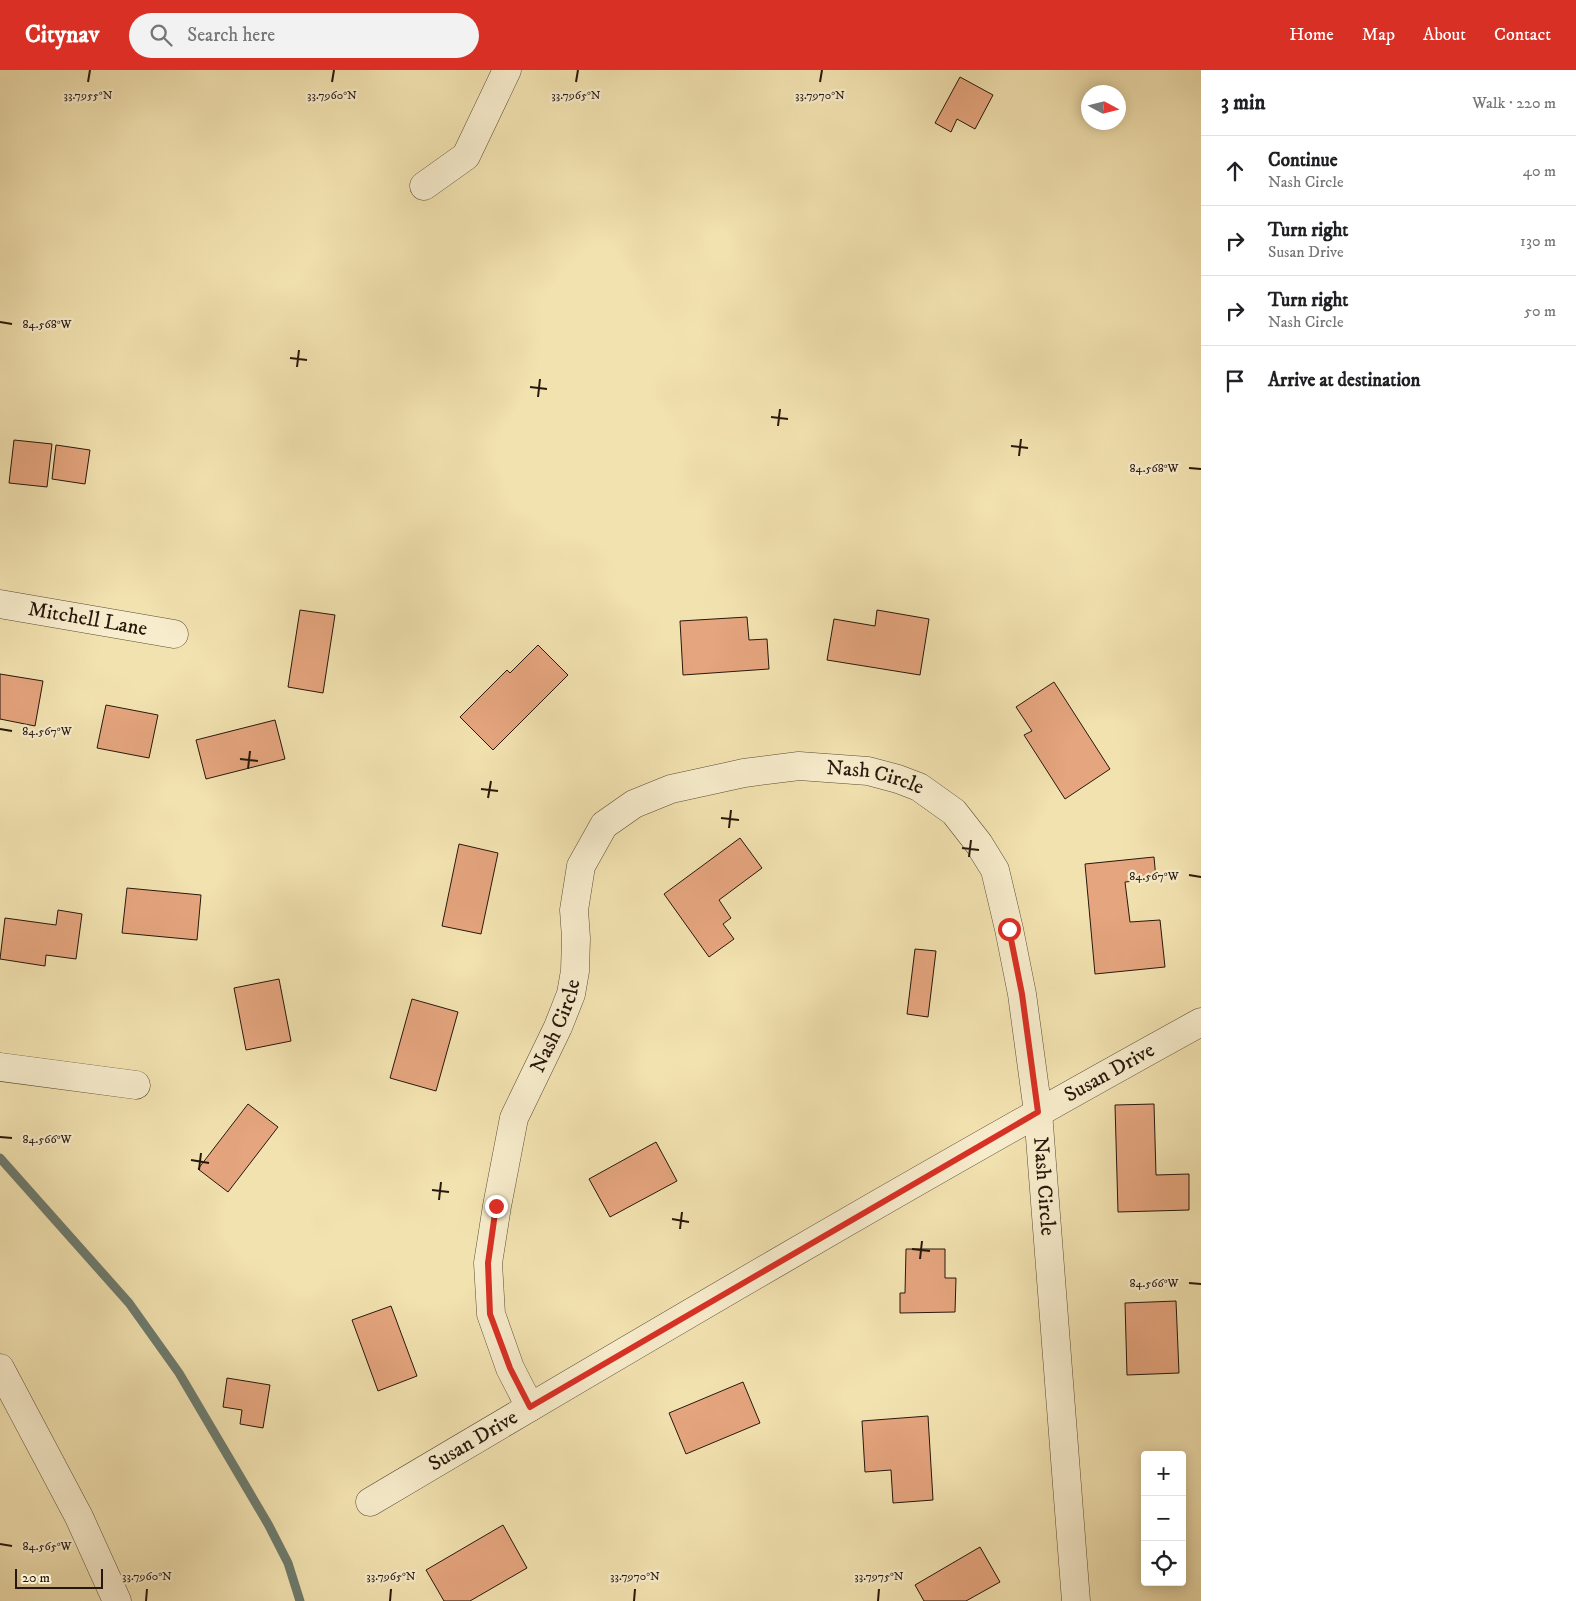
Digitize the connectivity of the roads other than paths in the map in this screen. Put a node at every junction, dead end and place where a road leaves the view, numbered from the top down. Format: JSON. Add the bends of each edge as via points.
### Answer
{"nodes":[{"id":1,"x":507,"y":70,"type":"edge"},
{"id":2,"x":424,"y":186,"type":"dead end"},
{"id":3,"x":0,"y":604,"type":"edge"},
{"id":4,"x":174,"y":634,"type":"dead end"},
{"id":5,"x":1201,"y":1022,"type":"edge"},
{"id":6,"x":0,"y":1067,"type":"edge"},
{"id":7,"x":136,"y":1085,"type":"dead end"},
{"id":8,"x":1038,"y":1112,"type":"junction"},
{"id":9,"x":0,"y":1368,"type":"edge"},
{"id":10,"x":530,"y":1407,"type":"junction"},
{"id":11,"x":370,"y":1502,"type":"dead end"},
{"id":12,"x":117,"y":1601,"type":"edge"},
{"id":13,"x":1076,"y":1601,"type":"edge"}],
"edges":[{"from":1,"to":2,"type":"street","via":[[466,156]]},
{"from":3,"to":4,"type":"street","name":"Mitchell Lane"},
{"from":5,"to":8,"type":"street","name":"Susan Drive"},
{"from":6,"to":7,"type":"street"},
{"from":8,"to":10,"type":"street","name":"Susan Drive"},
{"from":8,"to":10,"type":"street","name":"Nash Circle","via":[[1022,994],[994,870],[954,812],[919,786],[898,779],[868,771],[799,766],[744,773],[671,790],[634,804],[604,825],[581,866],[574,910],[575,971],[571,994],[514,1118],[496,1206],[488,1263],[490,1314],[510,1368]]},
{"from":8,"to":13,"type":"street","name":"Nash Circle"},
{"from":9,"to":12,"type":"street","via":[[79,1516]]},
{"from":10,"to":11,"type":"street","name":"Susan Drive"}]}
